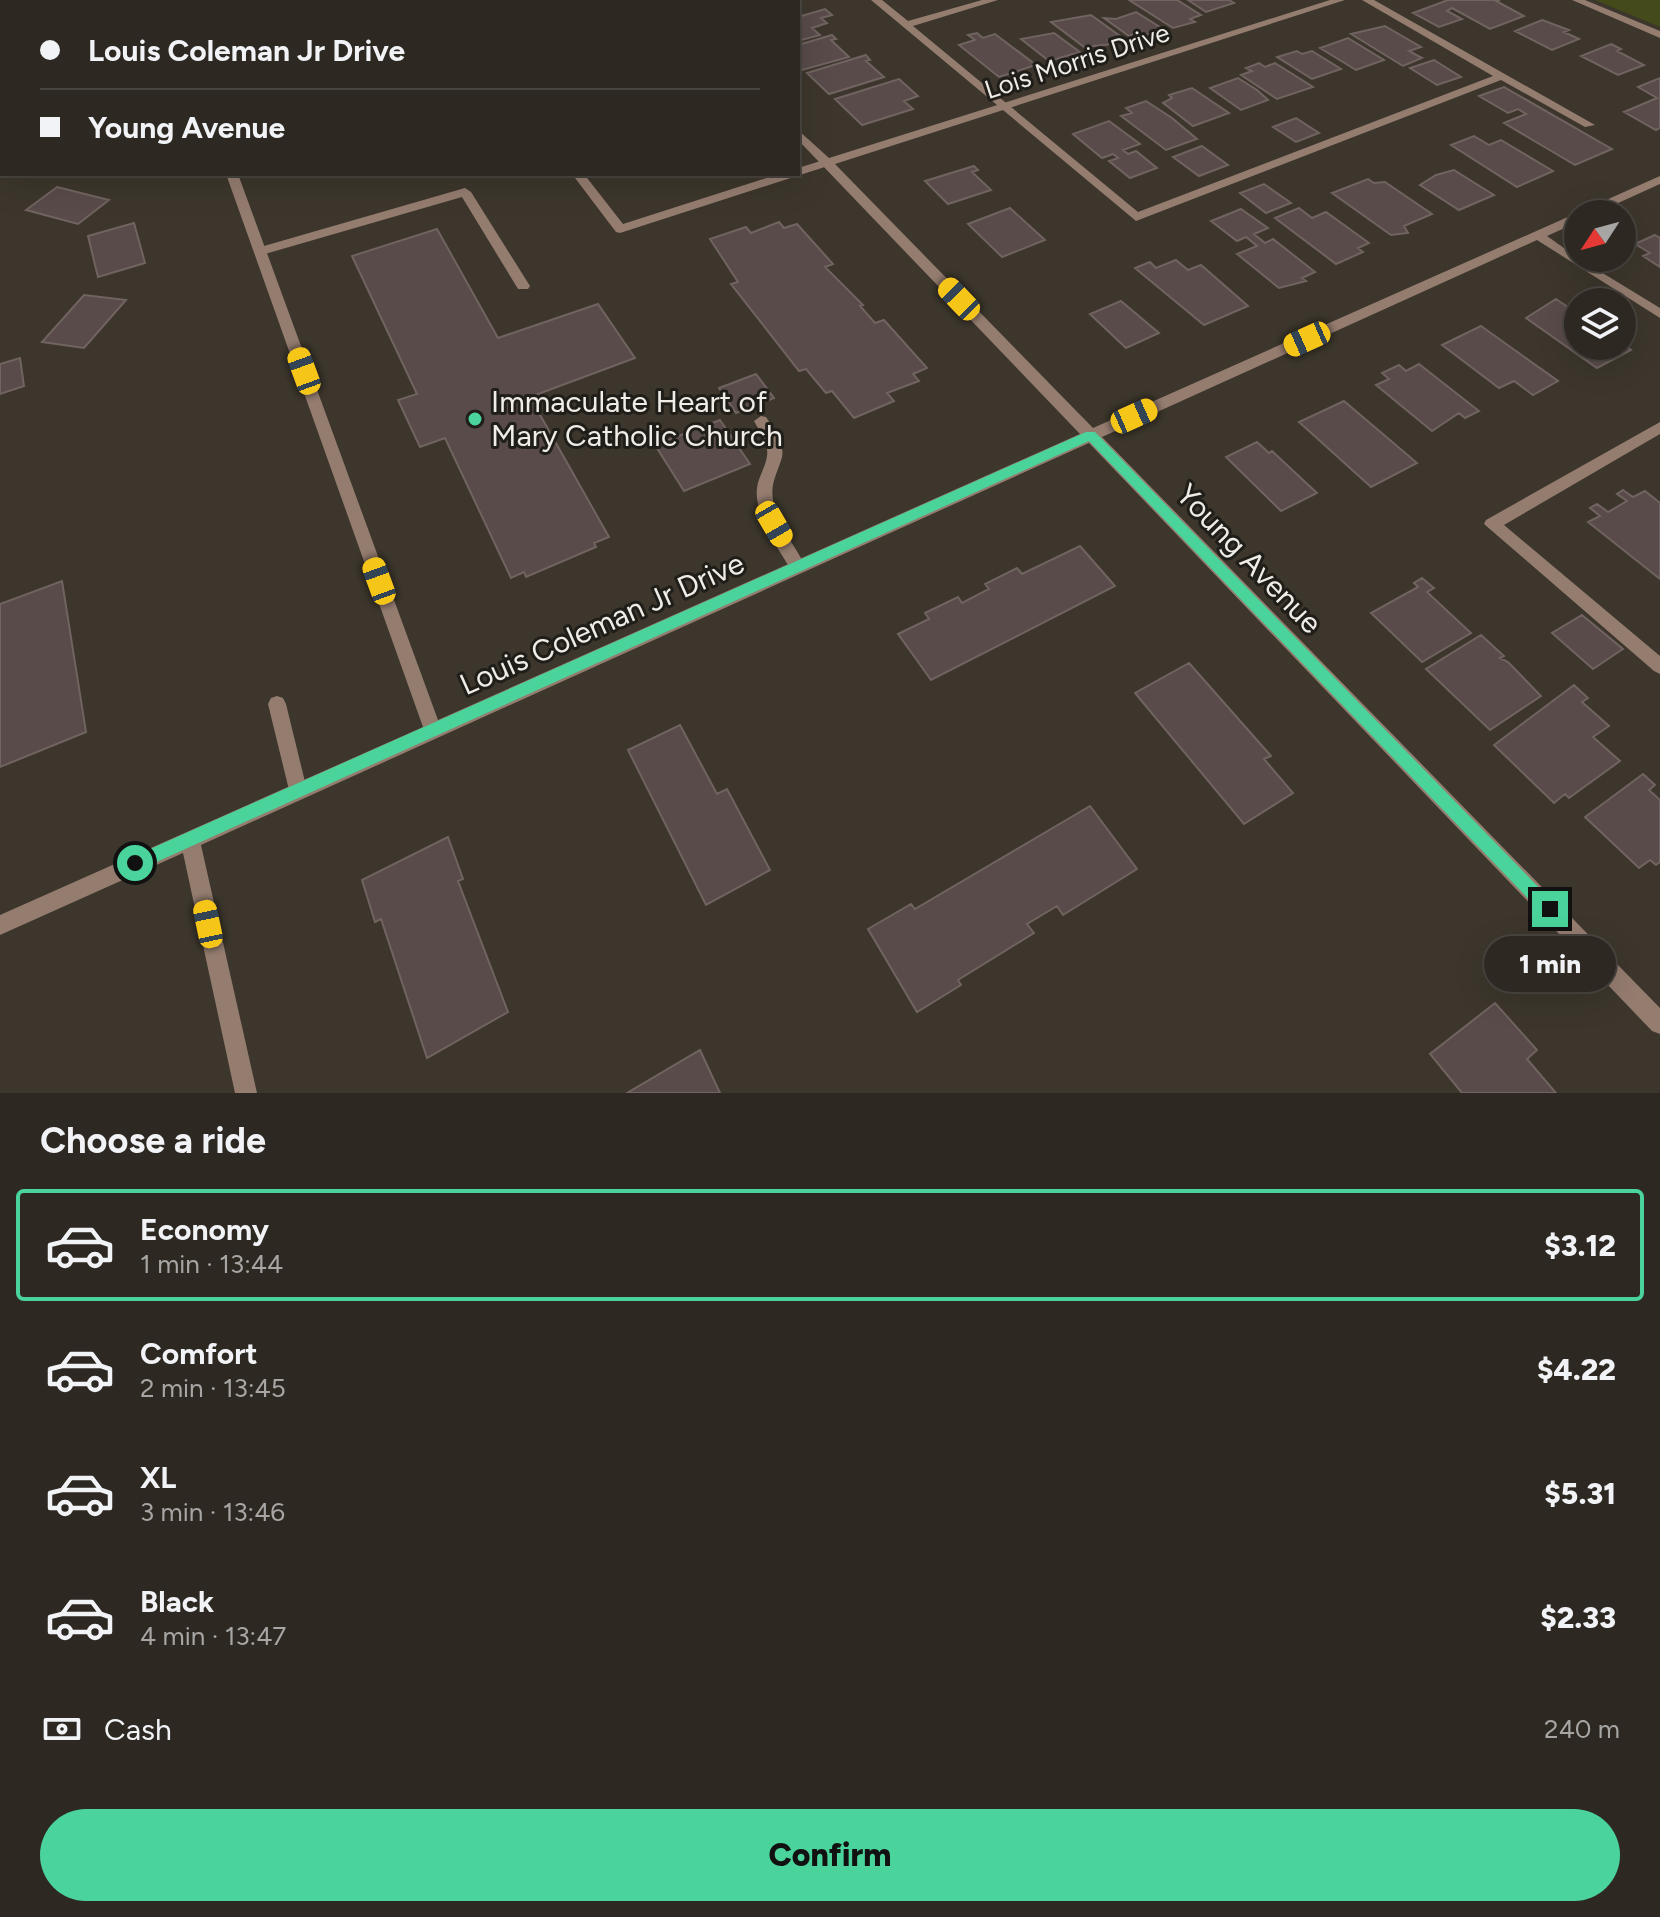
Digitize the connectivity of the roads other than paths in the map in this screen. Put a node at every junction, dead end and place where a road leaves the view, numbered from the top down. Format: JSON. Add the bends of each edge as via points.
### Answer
{"nodes":[{"id":1,"x":876,"y":0,"type":"edge"},
{"id":2,"x":993,"y":0,"type":"edge"},
{"id":3,"x":1340,"y":0,"type":"edge"},
{"id":4,"x":1367,"y":0,"type":"edge"},
{"id":5,"x":1577,"y":0,"type":"edge"},
{"id":6,"x":906,"y":25,"type":"junction"},
{"id":7,"x":1660,"y":35,"type":"edge"},
{"id":8,"x":1502,"y":76,"type":"junction"},
{"id":9,"x":1007,"y":107,"type":"junction"},
{"id":10,"x":1589,"y":125,"type":"dead end"},
{"id":11,"x":800,"y":135,"type":"edge"},
{"id":12,"x":827,"y":163,"type":"junction"},
{"id":13,"x":800,"y":171,"type":"edge"},
{"id":14,"x":233,"y":176,"type":"edge"},
{"id":15,"x":580,"y":176,"type":"edge"},
{"id":16,"x":785,"y":176,"type":"edge"},
{"id":17,"x":1660,"y":180,"type":"edge"},
{"id":18,"x":1615,"y":200,"type":"edge"},
{"id":19,"x":1564,"y":223,"type":"edge"},
{"id":20,"x":1537,"y":235,"type":"junction"},
{"id":21,"x":261,"y":251,"type":"junction"},
{"id":22,"x":523,"y":286,"type":"dead end"},
{"id":23,"x":1660,"y":314,"type":"edge"},
{"id":24,"x":761,"y":421,"type":"dead end"},
{"id":25,"x":1660,"y":427,"type":"edge"},
{"id":26,"x":1090,"y":436,"type":"junction"},
{"id":27,"x":798,"y":567,"type":"junction"},
{"id":28,"x":1660,"y":666,"type":"edge"},
{"id":29,"x":277,"y":704,"type":"dead end"},
{"id":30,"x":433,"y":730,"type":"junction"},
{"id":31,"x":298,"y":790,"type":"junction"},
{"id":32,"x":190,"y":839,"type":"junction"},
{"id":33,"x":0,"y":925,"type":"edge"},
{"id":34,"x":1660,"y":1023,"type":"edge"},
{"id":35,"x":246,"y":1093,"type":"edge"}],
"edges":[{"from":1,"to":6,"type":"street"},
{"from":2,"to":6,"type":"street"},
{"from":3,"to":9,"type":"street","name":"Lois Morris Drive"},
{"from":4,"to":8,"type":"street"},
{"from":5,"to":7,"type":"street"},
{"from":6,"to":9,"type":"street"},
{"from":8,"to":9,"type":"street","via":[[1136,217]]},
{"from":8,"to":10,"type":"street"},
{"from":9,"to":12,"type":"street","name":"Lois Morris Drive"},
{"from":11,"to":12,"type":"street","name":"Young Avenue"},
{"from":12,"to":13,"type":"street","name":"Lois Morris Drive"},
{"from":12,"to":26,"type":"street","name":"Young Avenue"},
{"from":14,"to":21,"type":"street"},
{"from":15,"to":16,"type":"street","via":[[620,229]]},
{"from":17,"to":18,"type":"street"},
{"from":19,"to":20,"type":"street","name":"Louis Coleman Jr Drive"},
{"from":20,"to":23,"type":"street"},
{"from":20,"to":26,"type":"street","name":"Louis Coleman Jr Drive"},
{"from":21,"to":22,"type":"street","via":[[465,192]]},
{"from":21,"to":30,"type":"street"},
{"from":24,"to":27,"type":"street","via":[[775,455],[765,472],[762,503]]},
{"from":25,"to":28,"type":"street","via":[[1492,524]]},
{"from":26,"to":27,"type":"street","name":"Louis Coleman Jr Drive"},
{"from":26,"to":34,"type":"street","name":"Young Avenue"},
{"from":27,"to":30,"type":"street","name":"Louis Coleman Jr Drive"},
{"from":29,"to":31,"type":"street"},
{"from":30,"to":31,"type":"street","name":"Louis Coleman Jr Drive"},
{"from":31,"to":32,"type":"street","name":"Louis Coleman Jr Drive"},
{"from":32,"to":33,"type":"street","name":"Louis Coleman Jr Drive"},
{"from":32,"to":35,"type":"street"}]}
